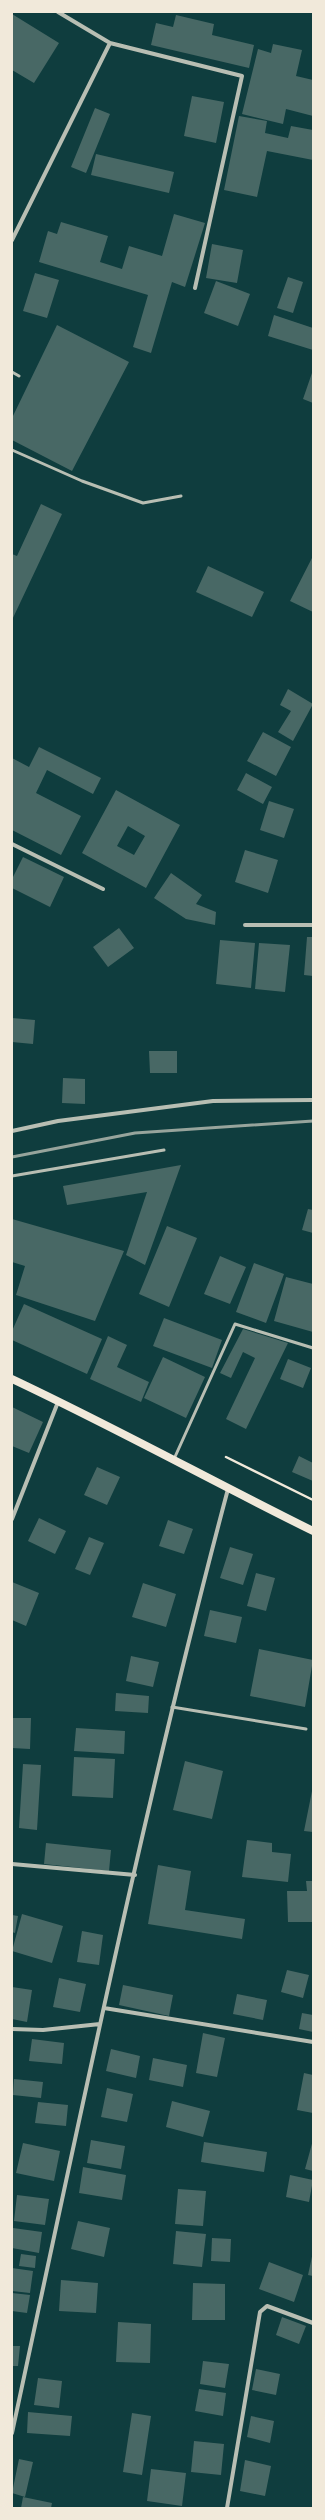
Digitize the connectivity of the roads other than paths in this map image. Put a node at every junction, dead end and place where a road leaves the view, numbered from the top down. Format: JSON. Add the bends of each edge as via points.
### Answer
{"nodes":[{"id":1,"x":58,"y":12,"type":"edge"},
{"id":2,"x":110,"y":43,"type":"junction"},
{"id":3,"x":12,"y":240,"type":"edge"},
{"id":4,"x":195,"y":288,"type":"dead end"},
{"id":5,"x":12,"y":372,"type":"edge"},
{"id":6,"x":19,"y":376,"type":"dead end"},
{"id":7,"x":12,"y":450,"type":"edge"},
{"id":8,"x":182,"y":496,"type":"dead end"},
{"id":9,"x":12,"y":844,"type":"edge"},
{"id":10,"x":103,"y":889,"type":"dead end"},
{"id":11,"x":245,"y":925,"type":"dead end"},
{"id":12,"x":313,"y":925,"type":"edge"},
{"id":13,"x":313,"y":1100,"type":"edge"},
{"id":14,"x":12,"y":1131,"type":"edge"},
{"id":15,"x":164,"y":1150,"type":"dead end"},
{"id":16,"x":12,"y":1176,"type":"edge"},
{"id":17,"x":313,"y":1348,"type":"edge"},
{"id":18,"x":12,"y":1379,"type":"edge"},
{"id":19,"x":58,"y":1401,"type":"junction"},
{"id":20,"x":174,"y":1458,"type":"junction"},
{"id":21,"x":228,"y":1489,"type":"junction"},
{"id":22,"x":12,"y":1519,"type":"edge"},
{"id":23,"x":313,"y":1531,"type":"edge"},
{"id":24,"x":172,"y":1707,"type":"junction"},
{"id":25,"x":306,"y":1729,"type":"dead end"},
{"id":26,"x":12,"y":1864,"type":"edge"},
{"id":27,"x":135,"y":1875,"type":"junction"},
{"id":28,"x":104,"y":2008,"type":"junction"},
{"id":29,"x":100,"y":2024,"type":"junction"},
{"id":30,"x":12,"y":2029,"type":"edge"},
{"id":31,"x":313,"y":2042,"type":"edge"},
{"id":32,"x":313,"y":2323,"type":"edge"},
{"id":33,"x":12,"y":2433,"type":"edge"},
{"id":34,"x":228,"y":2508,"type":"edge"}],
"edges":[{"from":1,"to":2,"type":"street"},
{"from":2,"to":3,"type":"street"},
{"from":2,"to":4,"type":"street","via":[[242,76]]},
{"from":5,"to":6,"type":"lane"},
{"from":7,"to":8,"type":"lane","via":[[82,481],[144,503]]},
{"from":9,"to":10,"type":"street"},
{"from":11,"to":12,"type":"street"},
{"from":13,"to":14,"type":"street","via":[[213,1101],[58,1121]]},
{"from":15,"to":16,"type":"lane"},
{"from":17,"to":20,"type":"lane","via":[[236,1324]]},
{"from":18,"to":19,"type":"main road"},
{"from":19,"to":20,"type":"main road"},
{"from":19,"to":22,"type":"street"},
{"from":20,"to":21,"type":"main road"},
{"from":21,"to":23,"type":"main road"},
{"from":21,"to":24,"type":"street"},
{"from":24,"to":25,"type":"lane"},
{"from":24,"to":27,"type":"street"},
{"from":26,"to":27,"type":"street"},
{"from":27,"to":28,"type":"street"},
{"from":28,"to":29,"type":"street"},
{"from":28,"to":31,"type":"street"},
{"from":29,"to":30,"type":"street","via":[[43,2030]]},
{"from":29,"to":33,"type":"street"},
{"from":32,"to":34,"type":"street","via":[[267,2306],[260,2312]]}]}
